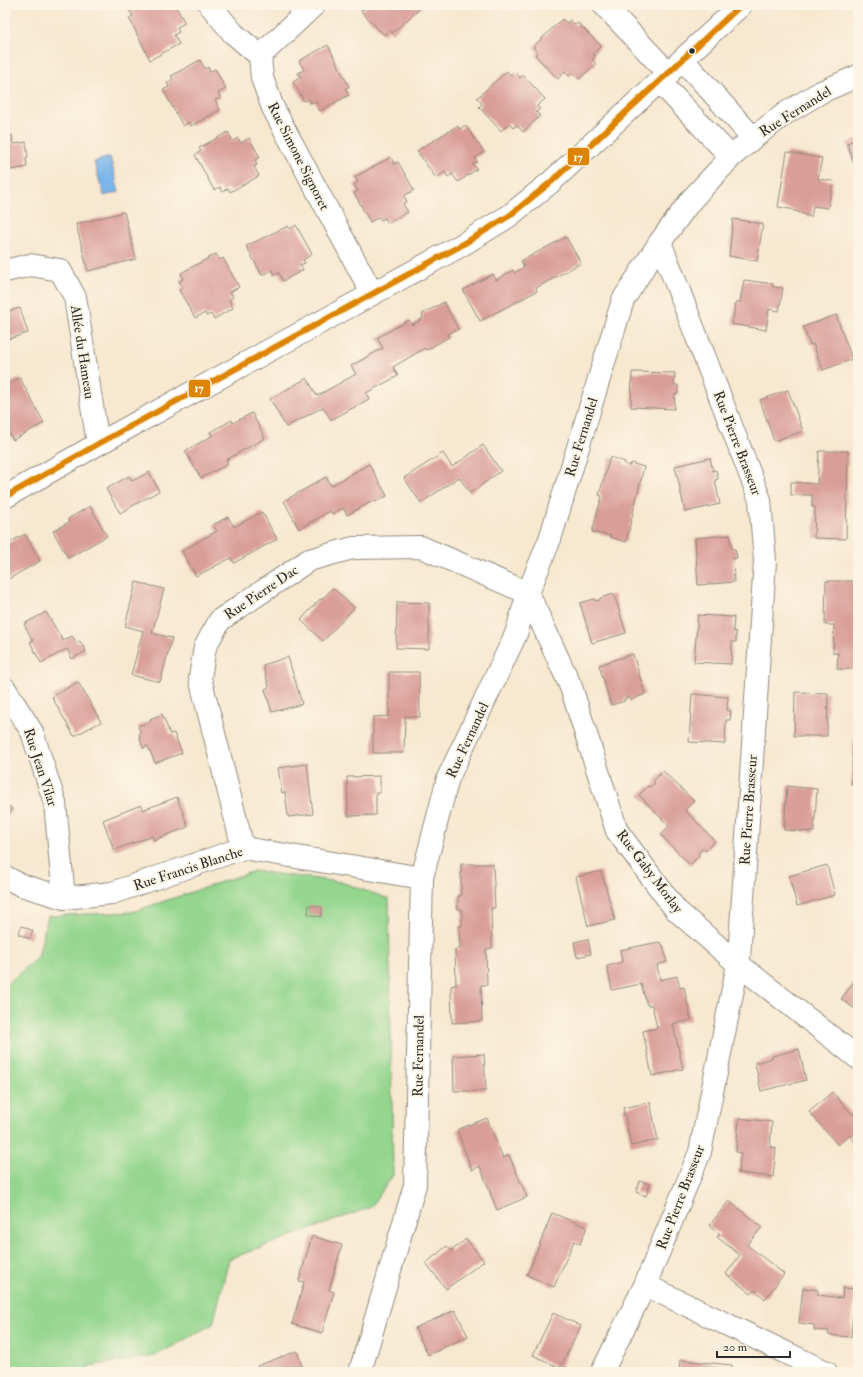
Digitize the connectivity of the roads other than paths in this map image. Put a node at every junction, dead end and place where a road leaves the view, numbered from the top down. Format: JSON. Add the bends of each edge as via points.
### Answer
{"nodes":[{"id":1,"x":210,"y":5,"type":"edge"},
{"id":2,"x":314,"y":5,"type":"edge"},
{"id":3,"x":604,"y":5,"type":"edge"},
{"id":4,"x":741,"y":5,"type":"edge"},
{"id":5,"x":260,"y":56,"type":"junction"},
{"id":6,"x":671,"y":72,"type":"junction"},
{"id":7,"x":858,"y":76,"type":"edge"},
{"id":8,"x":753,"y":138,"type":"junction"},
{"id":9,"x":731,"y":157,"type":"junction"},
{"id":10,"x":660,"y":242,"type":"junction"},
{"id":11,"x":5,"y":271,"type":"edge"},
{"id":12,"x":372,"y":293,"type":"junction"},
{"id":13,"x":98,"y":444,"type":"junction"},
{"id":14,"x":5,"y":497,"type":"edge"},
{"id":15,"x":528,"y":593,"type":"junction"},
{"id":16,"x":5,"y":689,"type":"edge"},
{"id":17,"x":243,"y":848,"type":"junction"},
{"id":18,"x":5,"y":877,"type":"edge"},
{"id":19,"x":422,"y":878,"type":"junction"},
{"id":20,"x":64,"y":898,"type":"junction"},
{"id":21,"x":738,"y":964,"type":"junction"},
{"id":22,"x":858,"y":1058,"type":"edge"},
{"id":23,"x":645,"y":1285,"type":"junction"},
{"id":24,"x":360,"y":1372,"type":"edge"},
{"id":25,"x":602,"y":1372,"type":"edge"},
{"id":26,"x":826,"y":1372,"type":"edge"}],
"edges":[{"from":1,"to":5,"type":"street","via":[[233,33]]},
{"from":2,"to":5,"type":"street"},
{"from":3,"to":6,"type":"street"},
{"from":4,"to":6,"type":"street"},
{"from":5,"to":12,"type":"street","name":"Rue Simone Signoret","via":[[262,78],[273,108]]},
{"from":6,"to":8,"type":"street","name":"Rue Fernandel"},
{"from":6,"to":9,"type":"street"},
{"from":6,"to":12,"type":"street","via":[[551,182],[509,216],[460,246]]},
{"from":7,"to":8,"type":"street","name":"Rue Fernandel","via":[[821,92],[786,113]]},
{"from":8,"to":9,"type":"street","name":"Rue Fernandel"},
{"from":9,"to":10,"type":"street","name":"Rue Fernandel","via":[[691,200]]},
{"from":10,"to":15,"type":"street","name":"Rue Fernandel","via":[[623,300],[550,539]]},
{"from":10,"to":21,"type":"street","name":"Rue Pierre Brasseur","via":[[760,500],[764,561]]},
{"from":11,"to":13,"type":"street","name":"Allée du Hameau","via":[[30,265],[60,270],[75,297]]},
{"from":12,"to":13,"type":"street"},
{"from":13,"to":14,"type":"street"},
{"from":15,"to":17,"type":"street","name":"Rue Pierre Dac","via":[[421,547],[354,548],[310,560],[220,620],[205,647],[200,678]]},
{"from":15,"to":19,"type":"street","name":"Rue Fernandel","via":[[516,634],[448,778]]},
{"from":15,"to":21,"type":"street","name":"Rue Gaby Morlay","via":[[571,687],[618,831],[676,910]]},
{"from":16,"to":20,"type":"street","name":"Rue Jean Vilar","via":[[32,732],[55,803]]},
{"from":17,"to":19,"type":"street","name":"Rue Francis Blanche"},
{"from":17,"to":20,"type":"street","name":"Rue Francis Blanche","via":[[112,893]]},
{"from":18,"to":20,"type":"street","name":"Rue Francis Blanche","via":[[21,885]]},
{"from":19,"to":24,"type":"street","name":"Rue Fernandel","via":[[415,1186]]},
{"from":21,"to":22,"type":"street","name":"Rue Gaby Morlay"},
{"from":21,"to":23,"type":"street","name":"Rue Pierre Brasseur","via":[[700,1152]]},
{"from":23,"to":25,"type":"street","name":"Rue Pierre Brasseur"},
{"from":23,"to":26,"type":"street"}]}
